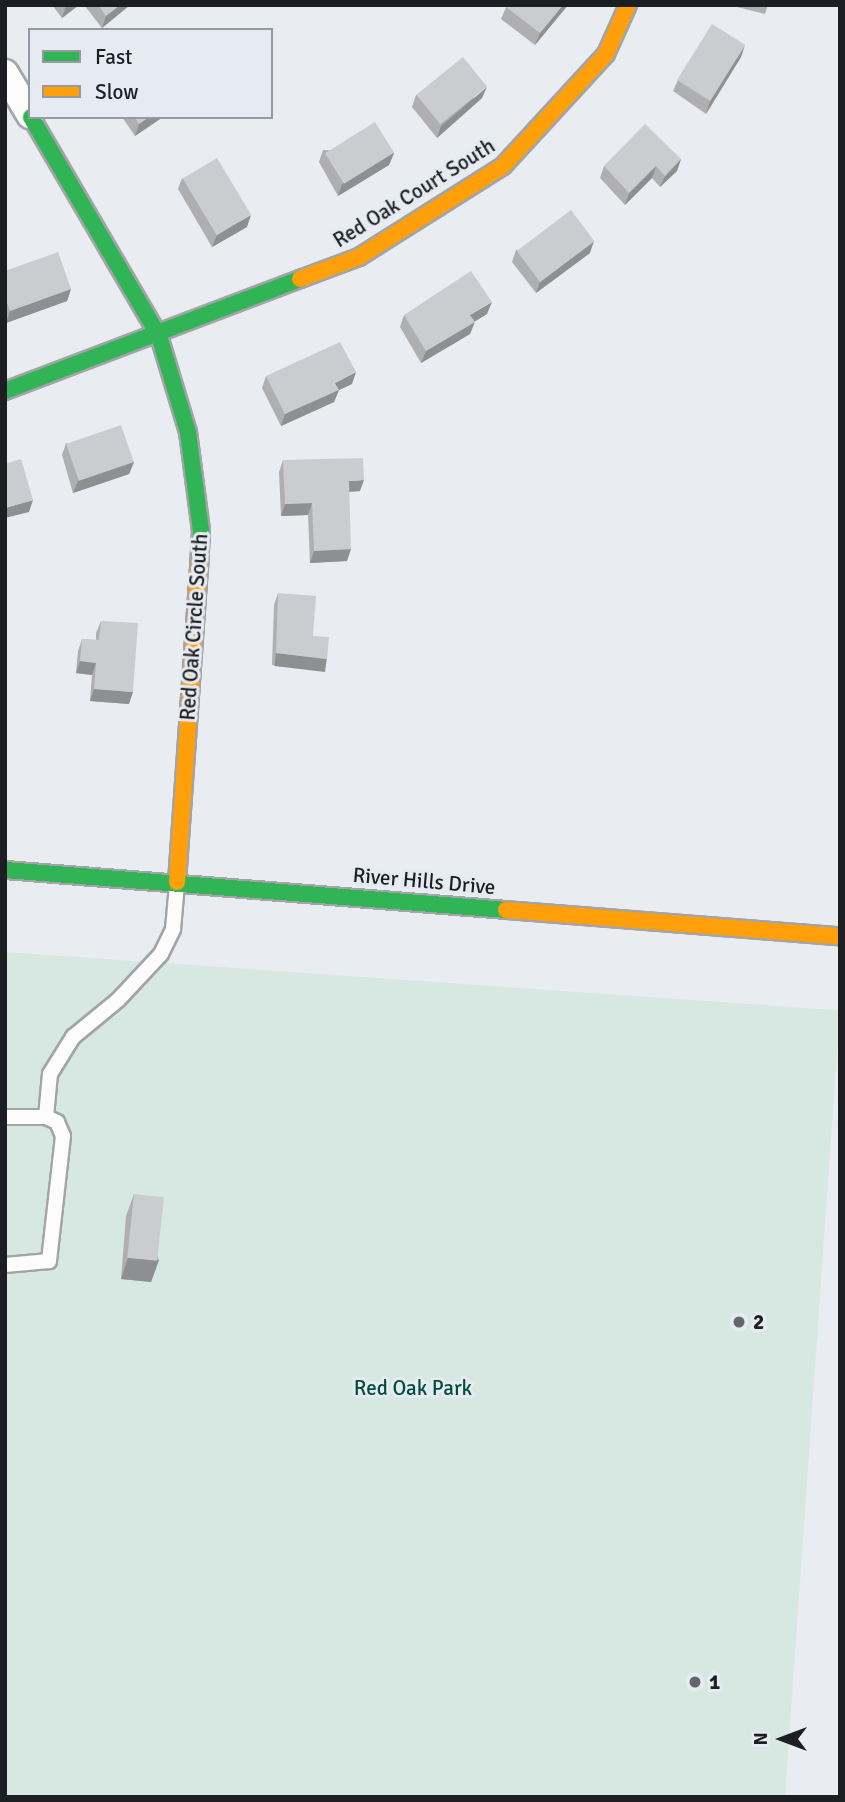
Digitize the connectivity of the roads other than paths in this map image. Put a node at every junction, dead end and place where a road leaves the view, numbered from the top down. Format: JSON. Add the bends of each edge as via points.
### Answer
{"nodes":[{"id":1,"x":628,"y":5,"type":"edge"},
{"id":2,"x":5,"y":74,"type":"edge"},
{"id":3,"x":28,"y":113,"type":"edge"},
{"id":4,"x":32,"y":119,"type":"edge"},
{"id":5,"x":159,"y":336,"type":"junction"},
{"id":6,"x":5,"y":391,"type":"edge"},
{"id":7,"x":5,"y":870,"type":"edge"},
{"id":8,"x":177,"y":882,"type":"junction"},
{"id":9,"x":840,"y":936,"type":"edge"},
{"id":10,"x":5,"y":1117,"type":"edge"},
{"id":11,"x":46,"y":1118,"type":"junction"},
{"id":12,"x":5,"y":1265,"type":"edge"}],
"edges":[{"from":1,"to":5,"type":"street","name":"Red Oak Court South","via":[[606,54],[503,166],[359,257]]},
{"from":2,"to":3,"type":"street","name":"Red Oak Circle South"},
{"from":4,"to":5,"type":"street","name":"Red Oak Circle South"},
{"from":5,"to":6,"type":"street","name":"Red Oak Court South"},
{"from":5,"to":8,"type":"street","name":"Red Oak Circle South","via":[[188,432],[201,531]]},
{"from":7,"to":8,"type":"street","name":"River Hills Drive"},
{"from":8,"to":9,"type":"street","name":"River Hills Drive"},
{"from":8,"to":11,"type":"lane","via":[[173,929],[161,954],[127,991],[73,1037],[50,1074]]},
{"from":10,"to":11,"type":"lane"},
{"from":11,"to":12,"type":"lane","via":[[57,1122],[62,1136],[54,1246],[48,1261]]}]}
